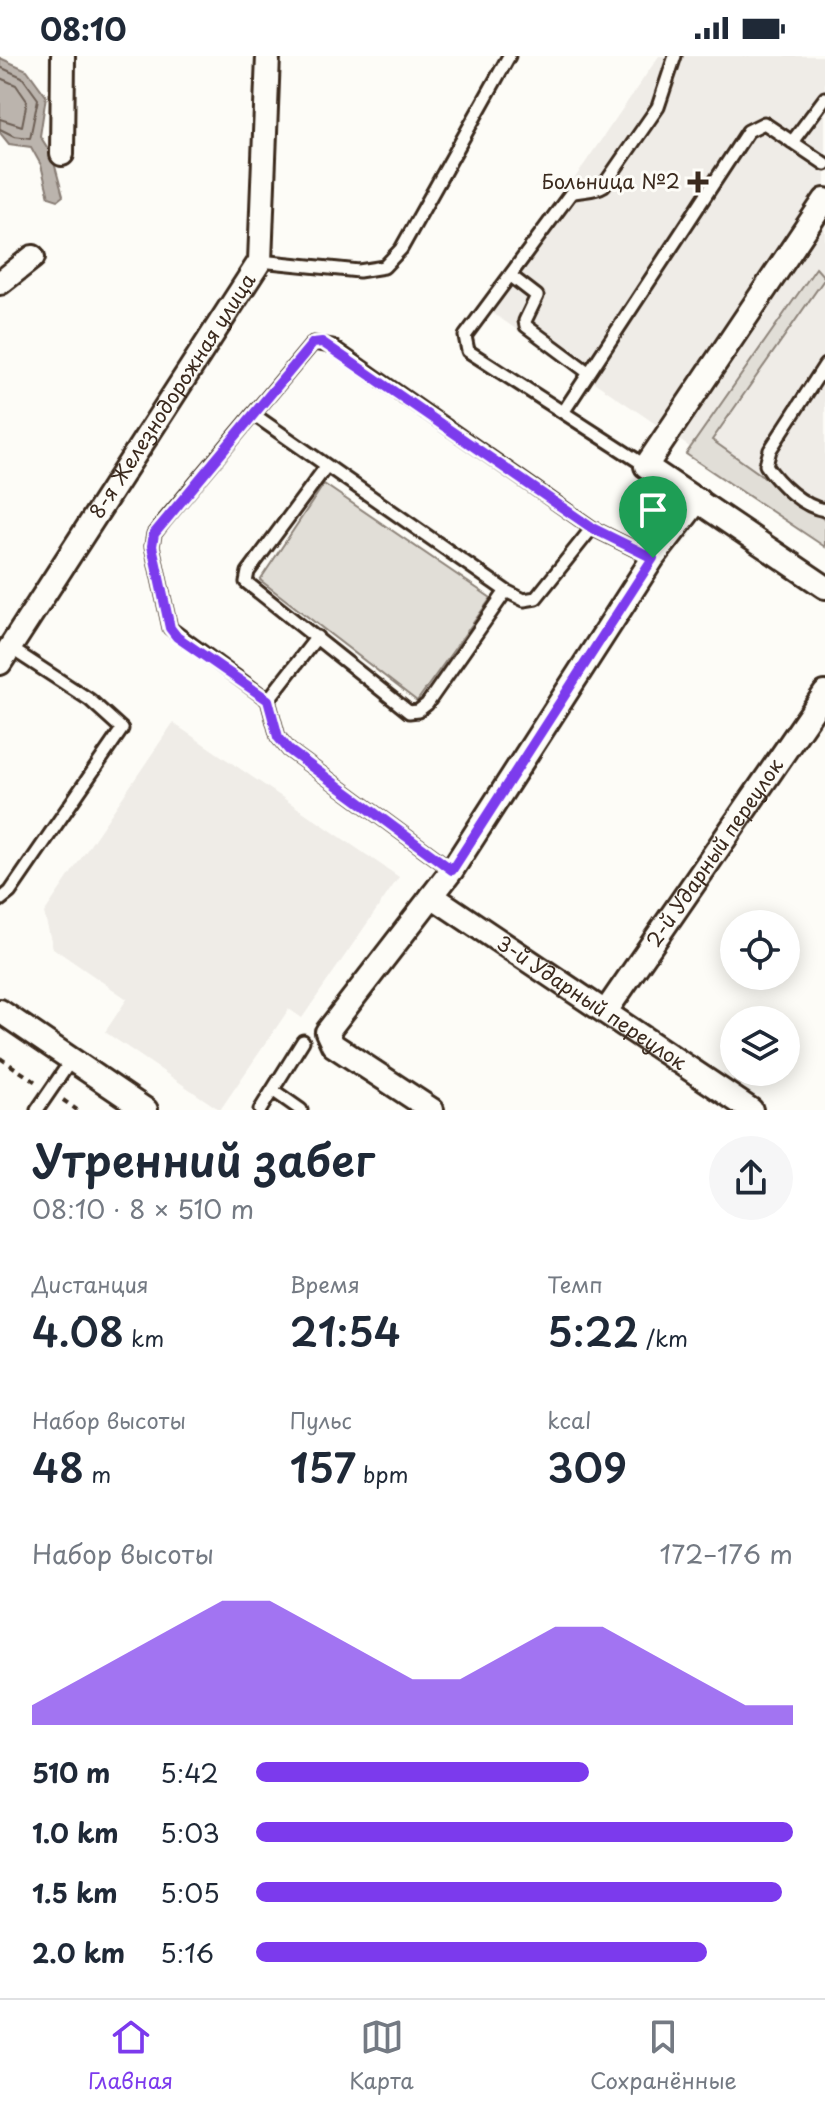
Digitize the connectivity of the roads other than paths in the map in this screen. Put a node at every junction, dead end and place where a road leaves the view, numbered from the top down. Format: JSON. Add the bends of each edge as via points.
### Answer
{"nodes":[{"id":1,"x":63,"y":56,"type":"edge"},
{"id":2,"x":268,"y":56,"type":"edge"},
{"id":3,"x":509,"y":56,"type":"edge"},
{"id":4,"x":675,"y":56,"type":"edge"},
{"id":5,"x":825,"y":98,"type":"edge"},
{"id":6,"x":792,"y":142,"type":"junction"},
{"id":7,"x":62,"y":154,"type":"dead end"},
{"id":8,"x":825,"y":164,"type":"edge"},
{"id":9,"x":824,"y":203,"type":"edge"},
{"id":10,"x":33,"y":257,"type":"dead end"},
{"id":11,"x":260,"y":261,"type":"junction"},
{"id":12,"x":511,"y":276,"type":"junction"},
{"id":13,"x":0,"y":283,"type":"edge"},
{"id":14,"x":825,"y":365,"type":"edge"},
{"id":15,"x":589,"y":373,"type":"junction"},
{"id":16,"x":564,"y":411,"type":"junction"},
{"id":17,"x":253,"y":414,"type":"junction"},
{"id":18,"x":646,"y":466,"type":"junction"},
{"id":19,"x":325,"y":468,"type":"junction"},
{"id":20,"x":698,"y":500,"type":"junction"},
{"id":21,"x":825,"y":510,"type":"edge"},
{"id":22,"x":592,"y":528,"type":"junction"},
{"id":23,"x":653,"y":558,"type":"junction"},
{"id":24,"x":825,"y":587,"type":"edge"},
{"id":25,"x":506,"y":591,"type":"junction"},
{"id":26,"x":317,"y":637,"type":"junction"},
{"id":27,"x":6,"y":656,"type":"edge"},
{"id":28,"x":825,"y":693,"type":"edge"},
{"id":29,"x":268,"y":700,"type":"junction"},
{"id":30,"x":452,"y":870,"type":"junction"},
{"id":31,"x":432,"y":896,"type":"junction"},
{"id":32,"x":0,"y":900,"type":"edge"},
{"id":33,"x":0,"y":1011,"type":"edge"},
{"id":34,"x":606,"y":1011,"type":"junction"},
{"id":35,"x":303,"y":1041,"type":"dead end"},
{"id":36,"x":72,"y":1059,"type":"junction"},
{"id":37,"x":274,"y":1091,"type":"junction"},
{"id":38,"x":37,"y":1110,"type":"edge"},
{"id":39,"x":146,"y":1110,"type":"edge"},
{"id":40,"x":260,"y":1110,"type":"edge"},
{"id":41,"x":301,"y":1110,"type":"edge"},
{"id":42,"x":432,"y":1110,"type":"edge"},
{"id":43,"x":751,"y":1110,"type":"edge"}],
"edges":[{"from":1,"to":7,"type":"street"},
{"from":2,"to":11,"type":"street","name":"8-я Железнодорожная улица"},
{"from":3,"to":11,"type":"lane","via":[[401,249],[384,267],[359,271]]},
{"from":4,"to":12,"type":"lane","via":[[658,107],[604,185],[571,193]]},
{"from":5,"to":6,"type":"lane"},
{"from":6,"to":8,"type":"lane"},
{"from":6,"to":15,"type":"lane","via":[[764,123],[748,131]]},
{"from":9,"to":18,"type":"street"},
{"from":10,"to":13,"type":"street"},
{"from":11,"to":27,"type":"street","name":"8-я Железнодорожная улица"},
{"from":12,"to":15,"type":"lane","via":[[537,296],[526,326]]},
{"from":12,"to":16,"type":"lane","via":[[464,344]]},
{"from":14,"to":21,"type":"lane","via":[[770,450],[766,465],[776,480]]},
{"from":15,"to":16,"type":"lane"},
{"from":16,"to":18,"type":"lane"},
{"from":17,"to":19,"type":"lane"},
{"from":17,"to":22,"type":"lane","via":[[313,343],[322,342]]},
{"from":17,"to":29,"type":"lane","via":[[154,534],[152,546],[170,628]]},
{"from":18,"to":20,"type":"street"},
{"from":19,"to":25,"type":"lane"},
{"from":19,"to":26,"type":"lane","via":[[248,572],[246,582]]},
{"from":20,"to":23,"type":"street"},
{"from":20,"to":24,"type":"street"},
{"from":22,"to":23,"type":"lane"},
{"from":22,"to":25,"type":"lane","via":[[536,598],[524,600]]},
{"from":23,"to":30,"type":"street"},
{"from":25,"to":26,"type":"lane","via":[[418,711],[409,712]]},
{"from":26,"to":29,"type":"lane"},
{"from":27,"to":32,"type":"lane","via":[[90,700],[122,729]]},
{"from":28,"to":34,"type":"street","name":"2-й Ударный переулок"},
{"from":29,"to":30,"type":"lane","via":[[278,737],[289,750]]},
{"from":30,"to":31,"type":"street"},
{"from":31,"to":34,"type":"street","name":"3-й Ударный переулок"},
{"from":31,"to":42,"type":"street","via":[[327,1032],[333,1045]]},
{"from":33,"to":36,"type":"street"},
{"from":34,"to":43,"type":"street","name":"3-й Ударный переулок"},
{"from":35,"to":37,"type":"lane"},
{"from":36,"to":38,"type":"lane"},
{"from":36,"to":39,"type":"street"},
{"from":37,"to":40,"type":"lane"},
{"from":37,"to":41,"type":"lane"}]}
